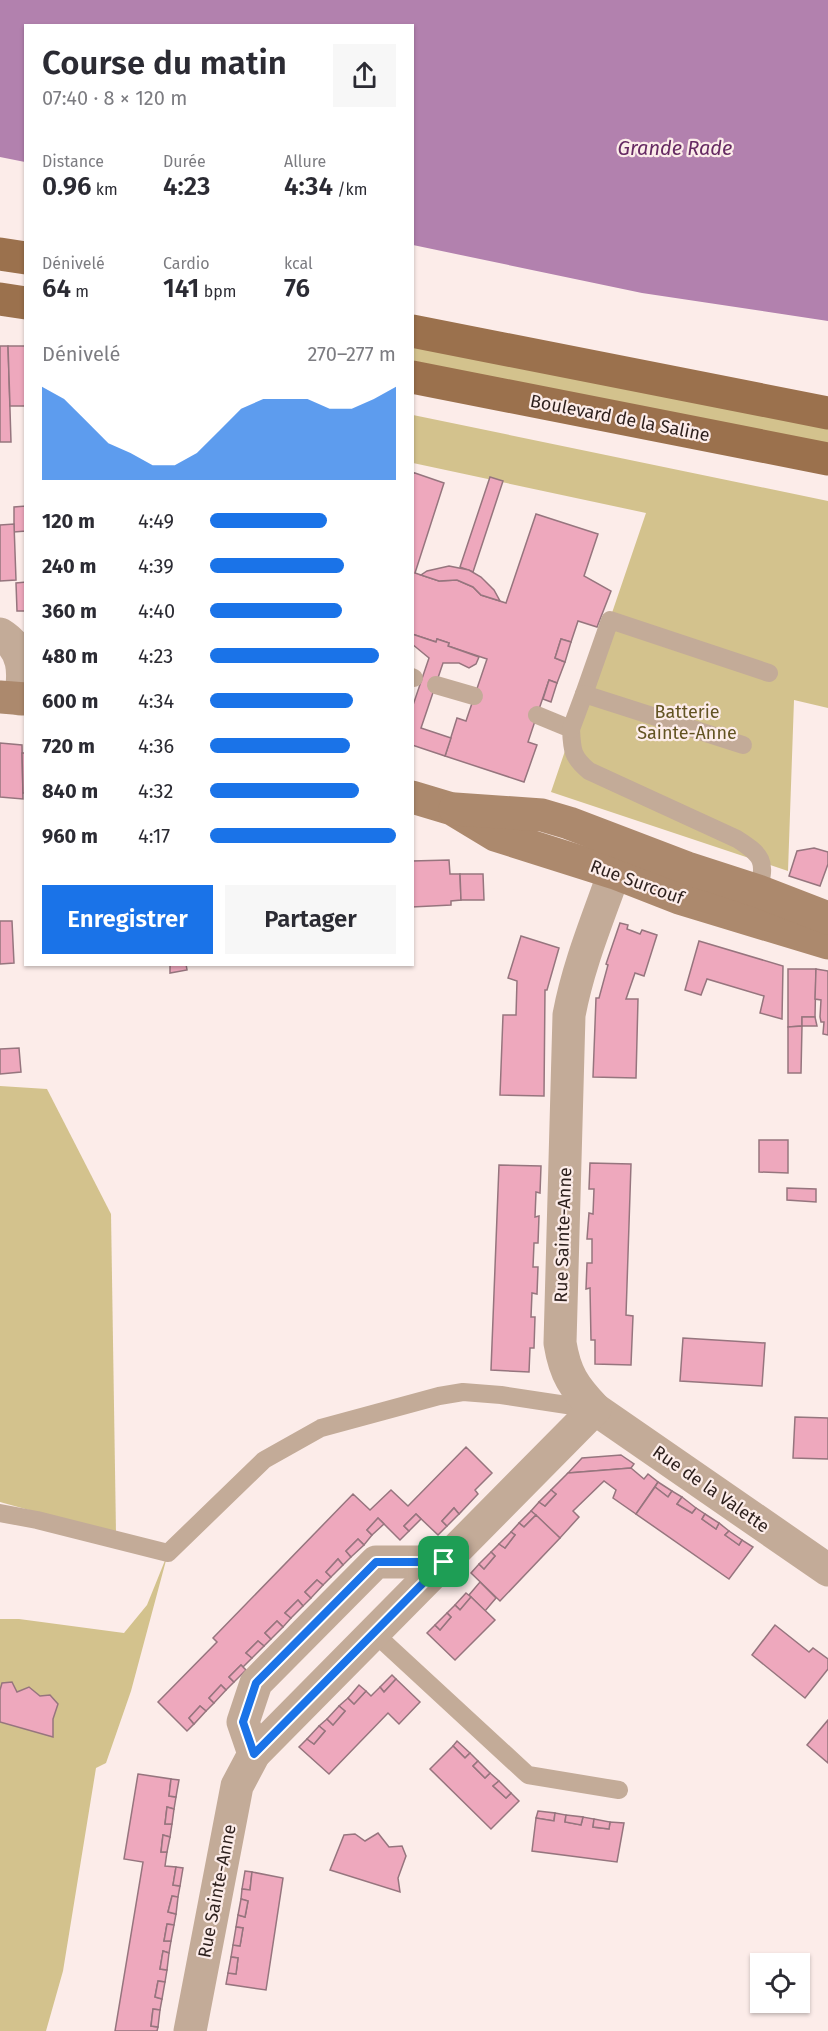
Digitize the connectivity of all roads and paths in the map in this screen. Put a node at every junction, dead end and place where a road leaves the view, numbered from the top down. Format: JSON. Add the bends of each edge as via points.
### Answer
{"nodes":[{"id":1,"x":0,"y":254,"type":"edge"},
{"id":2,"x":24,"y":258,"type":"edge"},
{"id":3,"x":0,"y":299,"type":"edge"},
{"id":4,"x":24,"y":303,"type":"edge"},
{"id":5,"x":414,"y":332,"type":"edge"},
{"id":6,"x":414,"y":377,"type":"edge"},
{"id":7,"x":828,"y":413,"type":"edge"},
{"id":8,"x":828,"y":459,"type":"edge"},
{"id":9,"x":0,"y":634,"type":"edge"},
{"id":10,"x":769,"y":673,"type":"dead end"},
{"id":11,"x":436,"y":685,"type":"dead end"},
{"id":12,"x":584,"y":694,"type":"junction"},
{"id":13,"x":474,"y":696,"type":"dead end"},
{"id":14,"x":15,"y":698,"type":"edge"},
{"id":15,"x":537,"y":715,"type":"dead end"},
{"id":16,"x":571,"y":729,"type":"junction"},
{"id":17,"x":743,"y":745,"type":"dead end"},
{"id":18,"x":414,"y":798,"type":"edge"},
{"id":19,"x":619,"y":858,"type":"junction"},
{"id":20,"x":758,"y":891,"type":"junction"},
{"id":21,"x":828,"y":918,"type":"edge"},
{"id":22,"x":828,"y":943,"type":"edge"},
{"id":23,"x":595,"y":1409,"type":"junction"},
{"id":24,"x":0,"y":1514,"type":"edge"},
{"id":25,"x":444,"y":1562,"type":"junction"},
{"id":26,"x":828,"y":1570,"type":"edge"},
{"id":27,"x":373,"y":1632,"type":"junction"},
{"id":28,"x":254,"y":1754,"type":"junction"},
{"id":29,"x":619,"y":1790,"type":"dead end"},
{"id":30,"x":190,"y":2031,"type":"edge"}],
"edges":[{"from":1,"to":2,"type":"main road"},
{"from":3,"to":4,"type":"main road"},
{"from":5,"to":7,"type":"main road"},
{"from":6,"to":8,"type":"main road","name":"Boulevard de la Saline"},
{"from":9,"to":14,"type":"street","via":[[20,654],[23,674]]},
{"from":10,"to":12,"type":"lane","via":[[610,620]]},
{"from":11,"to":13,"type":"lane"},
{"from":12,"to":16,"type":"lane"},
{"from":12,"to":17,"type":"lane"},
{"from":15,"to":16,"type":"lane"},
{"from":16,"to":20,"type":"lane","via":[[572,753],[589,771],[756,851],[763,875]]},
{"from":18,"to":19,"type":"main road","name":"Rue Surcouf","via":[[452,809],[542,815],[569,823]]},
{"from":19,"to":20,"type":"main road","name":"Rue Surcouf","via":[[687,868]]},
{"from":19,"to":22,"type":"main road","name":"Rue Surcouf","via":[[679,898]]},
{"from":19,"to":23,"type":"street","name":"Rue Sainte-Anne","via":[[595,921],[569,1015],[560,1343],[570,1380]]},
{"from":20,"to":21,"type":"main road","name":"Rue Surcouf"},
{"from":23,"to":24,"type":"lane","via":[[463,1392],[321,1428],[264,1460],[168,1553]]},
{"from":23,"to":25,"type":"street","name":"Rue Sainte-Anne"},
{"from":23,"to":26,"type":"street","name":"Rue de la Valette"},
{"from":25,"to":27,"type":"street","name":"Rue Sainte-Anne"},
{"from":25,"to":28,"type":"street","via":[[376,1562],[256,1683],[243,1722]]},
{"from":27,"to":28,"type":"street","name":"Rue Sainte-Anne"},
{"from":27,"to":29,"type":"lane","via":[[528,1775]]},
{"from":28,"to":30,"type":"street","name":"Rue Sainte-Anne","via":[[237,1786]]}]}
